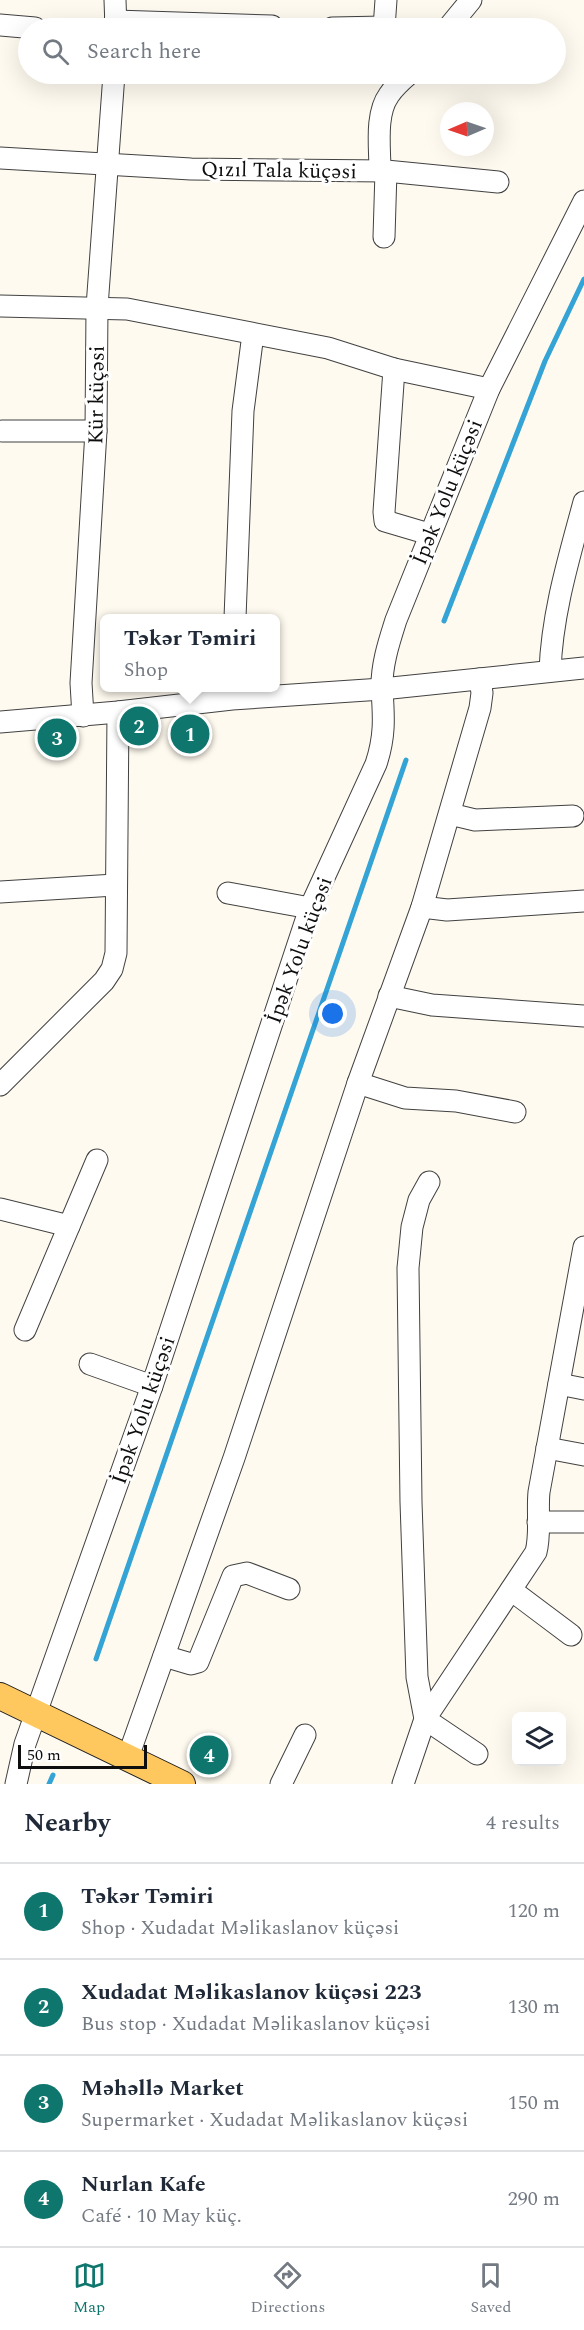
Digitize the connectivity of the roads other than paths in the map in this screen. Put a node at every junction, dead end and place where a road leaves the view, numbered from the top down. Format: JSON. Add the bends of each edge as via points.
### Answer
{"nodes":[{"id":1,"x":115,"y":0,"type":"edge"},
{"id":2,"x":386,"y":0,"type":"edge"},
{"id":3,"x":471,"y":0,"type":"edge"},
{"id":4,"x":115,"y":18,"type":"edge"},
{"id":5,"x":385,"y":18,"type":"edge"},
{"id":6,"x":456,"y":18,"type":"edge"},
{"id":7,"x":0,"y":25,"type":"edge"},
{"id":8,"x":18,"y":27,"type":"edge"},
{"id":9,"x":113,"y":84,"type":"edge"},
{"id":10,"x":387,"y":84,"type":"edge"},
{"id":11,"x":399,"y":84,"type":"edge"},
{"id":12,"x":388,"y":96,"type":"junction"},
{"id":13,"x":0,"y":158,"type":"edge"},
{"id":14,"x":109,"y":164,"type":"junction"},
{"id":15,"x":383,"y":171,"type":"junction"},
{"id":16,"x":498,"y":182,"type":"dead end"},
{"id":17,"x":584,"y":201,"type":"edge"},
{"id":18,"x":384,"y":237,"type":"dead end"},
{"id":19,"x":0,"y":306,"type":"edge"},
{"id":20,"x":97,"y":307,"type":"junction"},
{"id":21,"x":253,"y":334,"type":"junction"},
{"id":22,"x":394,"y":369,"type":"junction"},
{"id":23,"x":489,"y":388,"type":"junction"},
{"id":24,"x":2,"y":431,"type":"dead end"},
{"id":25,"x":96,"y":431,"type":"junction"},
{"id":26,"x":584,"y":502,"type":"edge"},
{"id":27,"x":429,"y":534,"type":"junction"},
{"id":28,"x":235,"y":614,"type":"edge"},
{"id":29,"x":584,"y":668,"type":"edge"},
{"id":30,"x":550,"y":671,"type":"junction"},
{"id":31,"x":480,"y":679,"type":"junction"},
{"id":32,"x":382,"y":689,"type":"junction"},
{"id":33,"x":270,"y":692,"type":"edge"},
{"id":34,"x":280,"y":692,"type":"edge"},
{"id":35,"x":232,"y":693,"type":"edge"},
{"id":36,"x":118,"y":712,"type":"junction"},
{"id":37,"x":83,"y":716,"type":"junction"},
{"id":38,"x":0,"y":722,"type":"edge"},
{"id":39,"x":450,"y":814,"type":"junction"},
{"id":40,"x":573,"y":816,"type":"dead end"},
{"id":41,"x":115,"y":885,"type":"junction"},
{"id":42,"x":0,"y":892,"type":"edge"},
{"id":43,"x":228,"y":893,"type":"dead end"},
{"id":44,"x":584,"y":901,"type":"edge"},
{"id":45,"x":422,"y":907,"type":"junction"},
{"id":46,"x":310,"y":908,"type":"junction"},
{"id":47,"x":389,"y":996,"type":"junction"},
{"id":48,"x":584,"y":1016,"type":"edge"},
{"id":49,"x":358,"y":1083,"type":"junction"},
{"id":50,"x":0,"y":1085,"type":"edge"},
{"id":51,"x":515,"y":1112,"type":"dead end"},
{"id":52,"x":97,"y":1160,"type":"dead end"},
{"id":53,"x":429,"y":1182,"type":"dead end"},
{"id":54,"x":0,"y":1209,"type":"edge"},
{"id":55,"x":69,"y":1226,"type":"junction"},
{"id":56,"x":584,"y":1247,"type":"edge"},
{"id":57,"x":25,"y":1330,"type":"dead end"},
{"id":58,"x":90,"y":1364,"type":"dead end"},
{"id":59,"x":559,"y":1383,"type":"junction"},
{"id":60,"x":152,"y":1386,"type":"junction"},
{"id":61,"x":584,"y":1389,"type":"edge"},
{"id":62,"x":547,"y":1448,"type":"junction"},
{"id":63,"x":584,"y":1455,"type":"edge"},
{"id":64,"x":538,"y":1522,"type":"junction"},
{"id":65,"x":584,"y":1522,"type":"edge"},
{"id":66,"x":289,"y":1589,"type":"dead end"},
{"id":67,"x":511,"y":1590,"type":"junction"},
{"id":68,"x":571,"y":1635,"type":"dead end"},
{"id":69,"x":164,"y":1656,"type":"junction"},
{"id":70,"x":0,"y":1696,"type":"edge"},
{"id":71,"x":36,"y":1713,"type":"junction"},
{"id":72,"x":425,"y":1719,"type":"junction"},
{"id":73,"x":304,"y":1735,"type":"dead end"},
{"id":74,"x":477,"y":1754,"type":"dead end"},
{"id":75,"x":128,"y":1757,"type":"junction"},
{"id":76,"x":16,"y":1784,"type":"edge"},
{"id":77,"x":182,"y":1784,"type":"edge"},
{"id":78,"x":281,"y":1784,"type":"edge"},
{"id":79,"x":403,"y":1784,"type":"edge"}],
"edges":[{"from":1,"to":4,"type":"street"},
{"from":2,"to":5,"type":"street"},
{"from":3,"to":6,"type":"street"},
{"from":7,"to":8,"type":"street"},
{"from":9,"to":14,"type":"street","name":"Kür küçəsi"},
{"from":10,"to":12,"type":"street","name":"Qızıl Tala küçəsi"},
{"from":11,"to":12,"type":"street"},
{"from":12,"to":15,"type":"street","name":"Qızıl Tala küçəsi","via":[[382,116]]},
{"from":13,"to":14,"type":"street","name":"Qızıl Tala küçəsi"},
{"from":14,"to":15,"type":"street","name":"Qızıl Tala küçəsi"},
{"from":14,"to":20,"type":"street","name":"Kür küçəsi"},
{"from":15,"to":16,"type":"street"},
{"from":15,"to":18,"type":"street"},
{"from":17,"to":23,"type":"street","name":"İpək Yolu küçəsi"},
{"from":19,"to":20,"type":"street"},
{"from":20,"to":21,"type":"street","via":[[127,309]]},
{"from":20,"to":25,"type":"street","name":"Kür küçəsi"},
{"from":21,"to":22,"type":"street","via":[[328,348]]},
{"from":21,"to":28,"type":"street","via":[[243,411]]},
{"from":22,"to":23,"type":"street"},
{"from":22,"to":27,"type":"street","via":[[384,512],[386,521]]},
{"from":23,"to":27,"type":"street","name":"İpək Yolu küçəsi"},
{"from":24,"to":25,"type":"street"},
{"from":25,"to":37,"type":"street","name":"Kür küçəsi","via":[[81,683]]},
{"from":26,"to":30,"type":"street","via":[[556,609]]},
{"from":27,"to":32,"type":"street","name":"İpək Yolu küçəsi","via":[[390,641]]},
{"from":29,"to":30,"type":"street"},
{"from":30,"to":31,"type":"street"},
{"from":31,"to":32,"type":"street"},
{"from":31,"to":39,"type":"street","via":[[480,708]]},
{"from":32,"to":34,"type":"street"},
{"from":32,"to":46,"type":"street","name":"İpək Yolu küçəsi","via":[[383,743]]},
{"from":33,"to":35,"type":"street"},
{"from":35,"to":36,"type":"street"},
{"from":36,"to":37,"type":"street"},
{"from":36,"to":41,"type":"street"},
{"from":37,"to":38,"type":"street"},
{"from":39,"to":40,"type":"street","via":[[475,820]]},
{"from":39,"to":45,"type":"street"},
{"from":41,"to":42,"type":"street"},
{"from":41,"to":50,"type":"street","via":[[116,953],[112,969]]},
{"from":43,"to":46,"type":"street"},
{"from":44,"to":45,"type":"street","via":[[447,910]]},
{"from":45,"to":47,"type":"street"},
{"from":46,"to":60,"type":"street","name":"İpək Yolu küçəsi"},
{"from":47,"to":48,"type":"street","via":[[432,1005]]},
{"from":47,"to":49,"type":"street"},
{"from":49,"to":51,"type":"street","via":[[405,1098],[456,1101]]},
{"from":49,"to":69,"type":"street"},
{"from":52,"to":55,"type":"street"},
{"from":53,"to":72,"type":"street","via":[[416,1209],[408,1268],[417,1666]]},
{"from":54,"to":55,"type":"street"},
{"from":55,"to":57,"type":"street"},
{"from":56,"to":59,"type":"street"},
{"from":58,"to":60,"type":"street"},
{"from":59,"to":61,"type":"street"},
{"from":59,"to":62,"type":"street"},
{"from":60,"to":71,"type":"street","name":"İpək Yolu küçəsi"},
{"from":62,"to":63,"type":"street"},
{"from":62,"to":64,"type":"street"},
{"from":64,"to":65,"type":"street"},
{"from":64,"to":67,"type":"street","via":[[536,1552]]},
{"from":66,"to":69,"type":"street","via":[[238,1573],[233,1576],[198,1662],[190,1664]]},
{"from":67,"to":68,"type":"street"},
{"from":67,"to":72,"type":"street"},
{"from":69,"to":75,"type":"street"},
{"from":70,"to":71,"type":"main road"},
{"from":71,"to":75,"type":"main road"},
{"from":71,"to":76,"type":"street","name":"İpək Yolu küçəsi"},
{"from":72,"to":74,"type":"street"},
{"from":72,"to":79,"type":"street"},
{"from":73,"to":78,"type":"street"},
{"from":75,"to":77,"type":"main road"}]}
